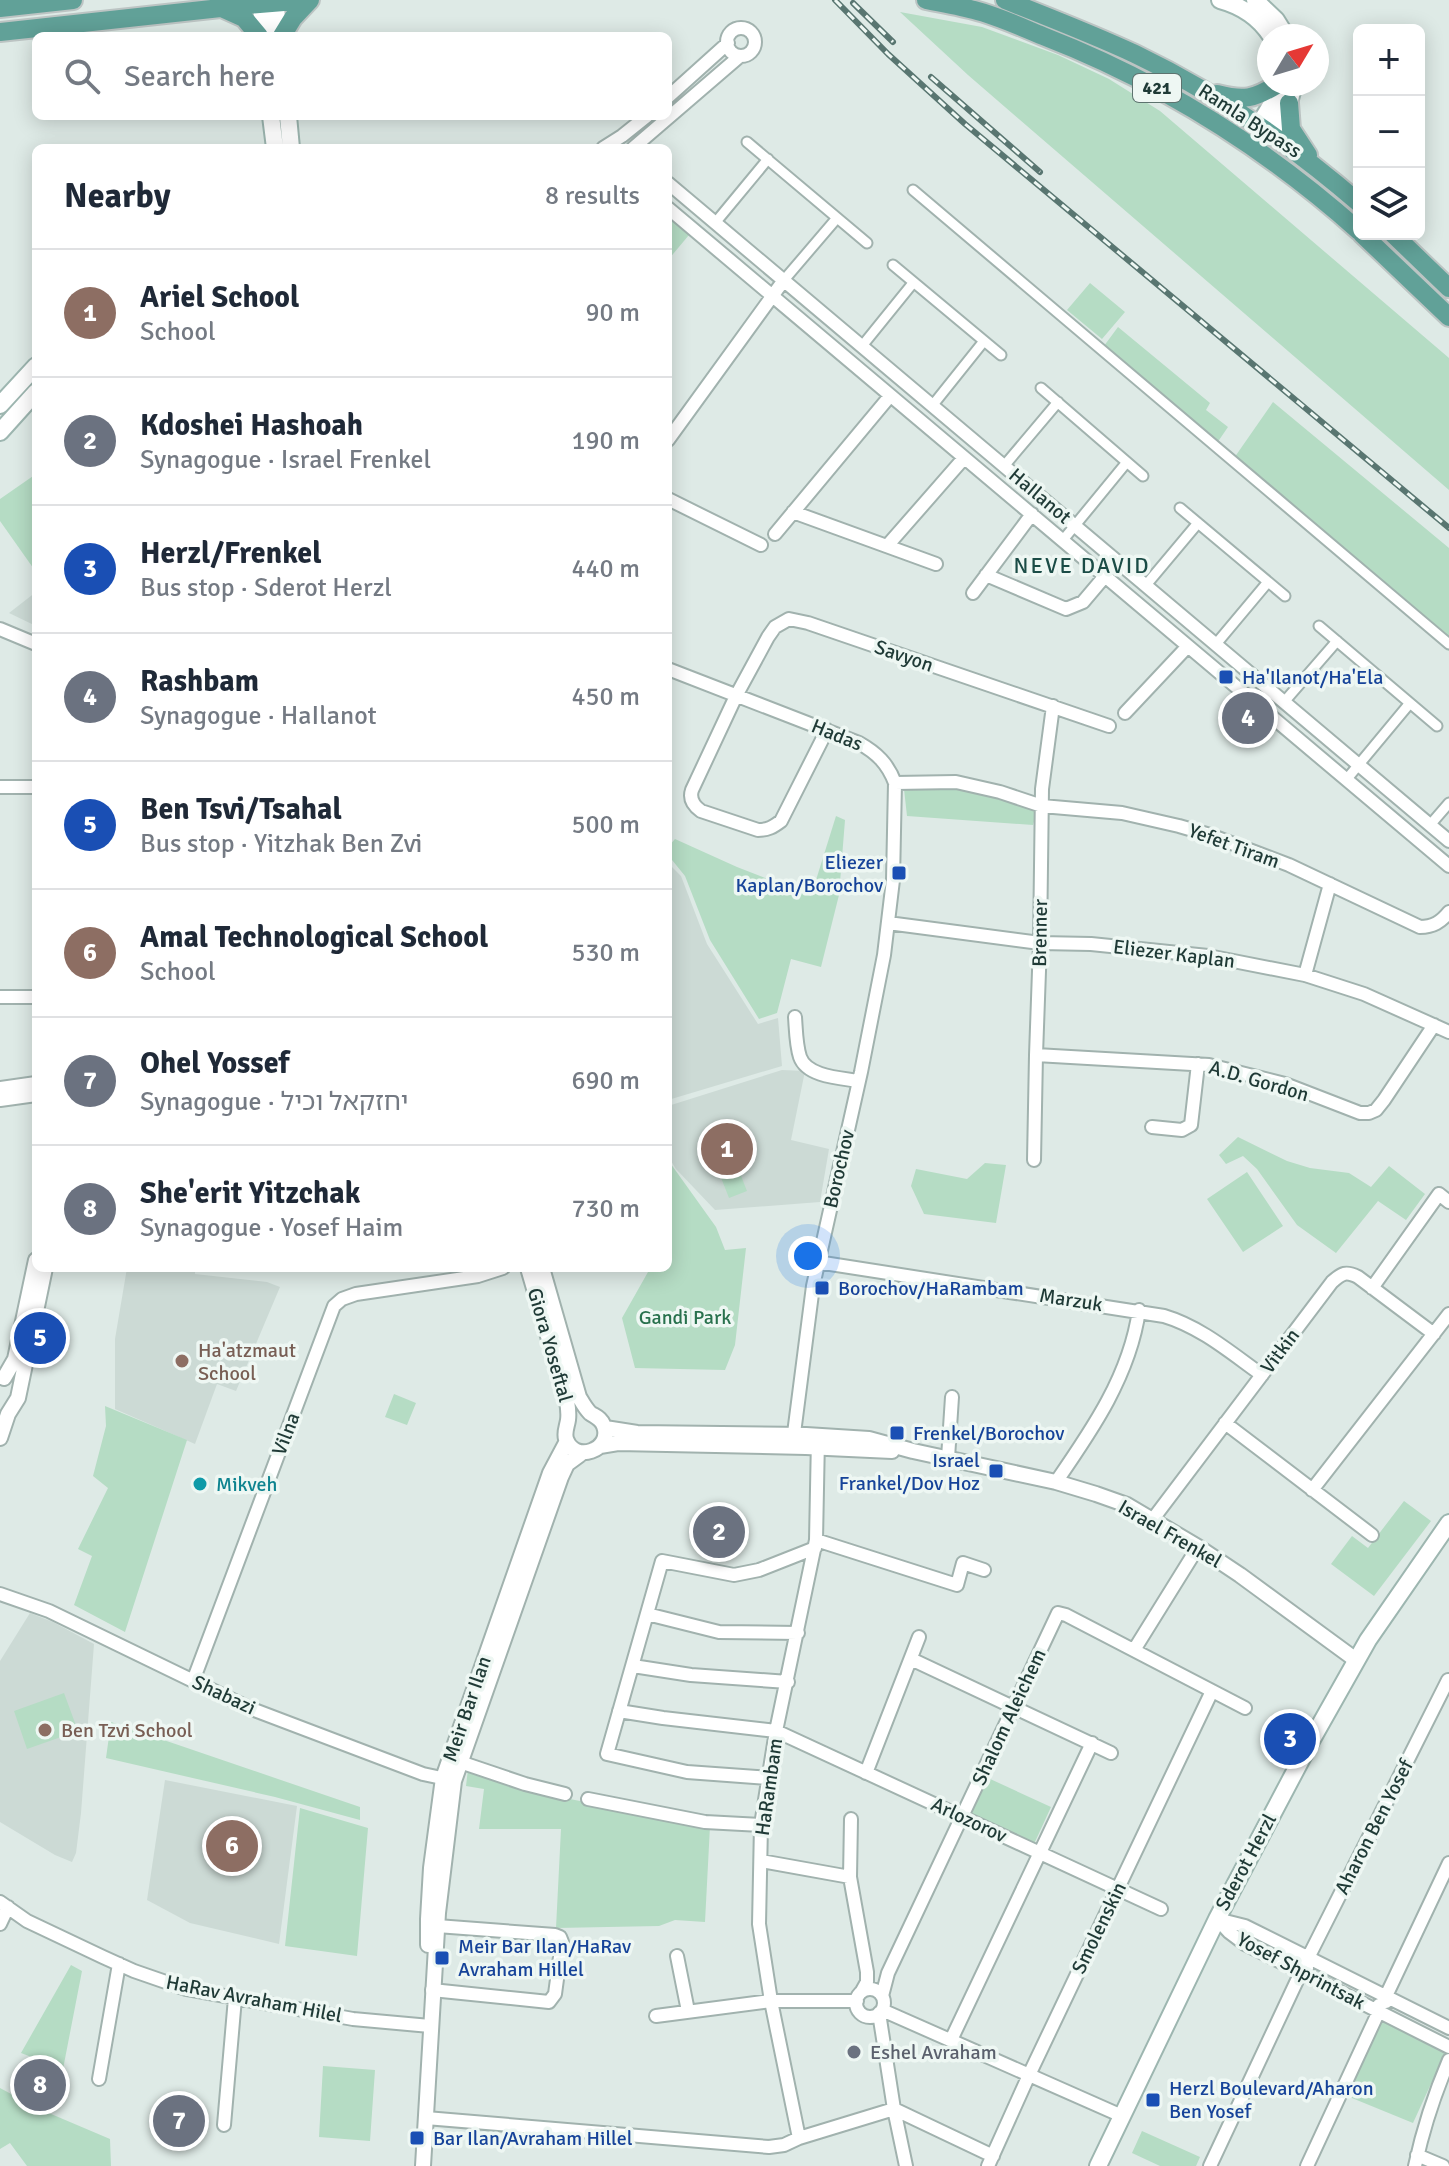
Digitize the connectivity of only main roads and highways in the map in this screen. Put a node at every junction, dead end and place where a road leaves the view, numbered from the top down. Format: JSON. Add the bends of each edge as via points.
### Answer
{"nodes":[{"id":1,"x":73,"y":0,"type":"edge"},
{"id":2,"x":309,"y":0,"type":"edge"},
{"id":3,"x":926,"y":0,"type":"edge"},
{"id":4,"x":1005,"y":0,"type":"edge"},
{"id":5,"x":1220,"y":0,"type":"edge"},
{"id":6,"x":1255,"y":0,"type":"edge"},
{"id":7,"x":268,"y":1,"type":"edge"},
{"id":8,"x":0,"y":8,"type":"edge"},
{"id":9,"x":217,"y":8,"type":"junction"},
{"id":10,"x":1263,"y":24,"type":"edge"},
{"id":11,"x":1278,"y":24,"type":"edge"},
{"id":12,"x":0,"y":32,"type":"edge"},
{"id":13,"x":257,"y":32,"type":"edge"},
{"id":14,"x":262,"y":32,"type":"edge"},
{"id":15,"x":280,"y":32,"type":"edge"},
{"id":16,"x":284,"y":32,"type":"edge"},
{"id":17,"x":1203,"y":91,"type":"junction"},
{"id":18,"x":1259,"y":96,"type":"edge"},
{"id":19,"x":1275,"y":96,"type":"edge"},
{"id":20,"x":1291,"y":96,"type":"edge"},
{"id":21,"x":1289,"y":103,"type":"junction"},
{"id":22,"x":272,"y":120,"type":"edge"},
{"id":23,"x":288,"y":120,"type":"edge"},
{"id":24,"x":1265,"y":129,"type":"junction"},
{"id":25,"x":274,"y":144,"type":"edge"},
{"id":26,"x":291,"y":144,"type":"edge"},
{"id":27,"x":1316,"y":167,"type":"junction"},
{"id":28,"x":1353,"y":198,"type":"edge"},
{"id":29,"x":1353,"y":226,"type":"edge"},
{"id":30,"x":1368,"y":240,"type":"edge"},
{"id":31,"x":1399,"y":240,"type":"edge"},
{"id":32,"x":1449,"y":288,"type":"edge"},
{"id":33,"x":1449,"y":317,"type":"edge"},
{"id":34,"x":32,"y":370,"type":"edge"},
{"id":35,"x":32,"y":396,"type":"edge"},
{"id":36,"x":0,"y":405,"type":"edge"},
{"id":37,"x":0,"y":432,"type":"edge"},
{"id":38,"x":1449,"y":1523,"type":"edge"},
{"id":39,"x":1449,"y":1540,"type":"edge"},
{"id":40,"x":1417,"y":1571,"type":"junction"},
{"id":41,"x":1098,"y":2166,"type":"edge"}],
"edges":[{"from":1,"to":8,"type":"main road"},
{"from":2,"to":7,"type":"main road"},
{"from":2,"to":16,"type":"main road"},
{"from":3,"to":29,"type":"main road","name":"Ramla Bypass","number":"421","via":[[978,10],[1151,85],[1289,171]]},
{"from":4,"to":17,"type":"main road","name":"Ramla Bypass","number":"421","via":[[1136,55]]},
{"from":5,"to":10,"type":"main road"},
{"from":6,"to":11,"type":"main road"},
{"from":7,"to":9,"type":"main road"},
{"from":7,"to":14,"type":"main road"},
{"from":7,"to":15,"type":"main road"},
{"from":9,"to":12,"type":"main road"},
{"from":9,"to":13,"type":"main road","via":[[244,18]]},
{"from":17,"to":18,"type":"main road","via":[[1236,99]]},
{"from":17,"to":24,"type":"main road","name":"Ramla Bypass","number":"421"},
{"from":19,"to":24,"type":"main road"},
{"from":20,"to":21,"type":"main road"},
{"from":21,"to":24,"type":"main road"},
{"from":21,"to":27,"type":"main road","via":[[1291,129]]},
{"from":22,"to":25,"type":"main road"},
{"from":23,"to":26,"type":"main road"},
{"from":24,"to":27,"type":"main road","name":"Ramla Bypass","number":"421"},
{"from":27,"to":28,"type":"main road","name":"Ramla Bypass","number":"421"},
{"from":30,"to":33,"type":"main road","name":"Ramla Bypass","number":"421"},
{"from":31,"to":32,"type":"main road"},
{"from":34,"to":36,"type":"main road"},
{"from":35,"to":37,"type":"main road"},
{"from":38,"to":40,"type":"main road","name":"Sderot Herzl"},
{"from":39,"to":40,"type":"main road","name":"Sderot Herzl"},
{"from":40,"to":41,"type":"main road","name":"Sderot Herzl","via":[[1356,1660],[1311,1741],[1217,1919]]}]}
